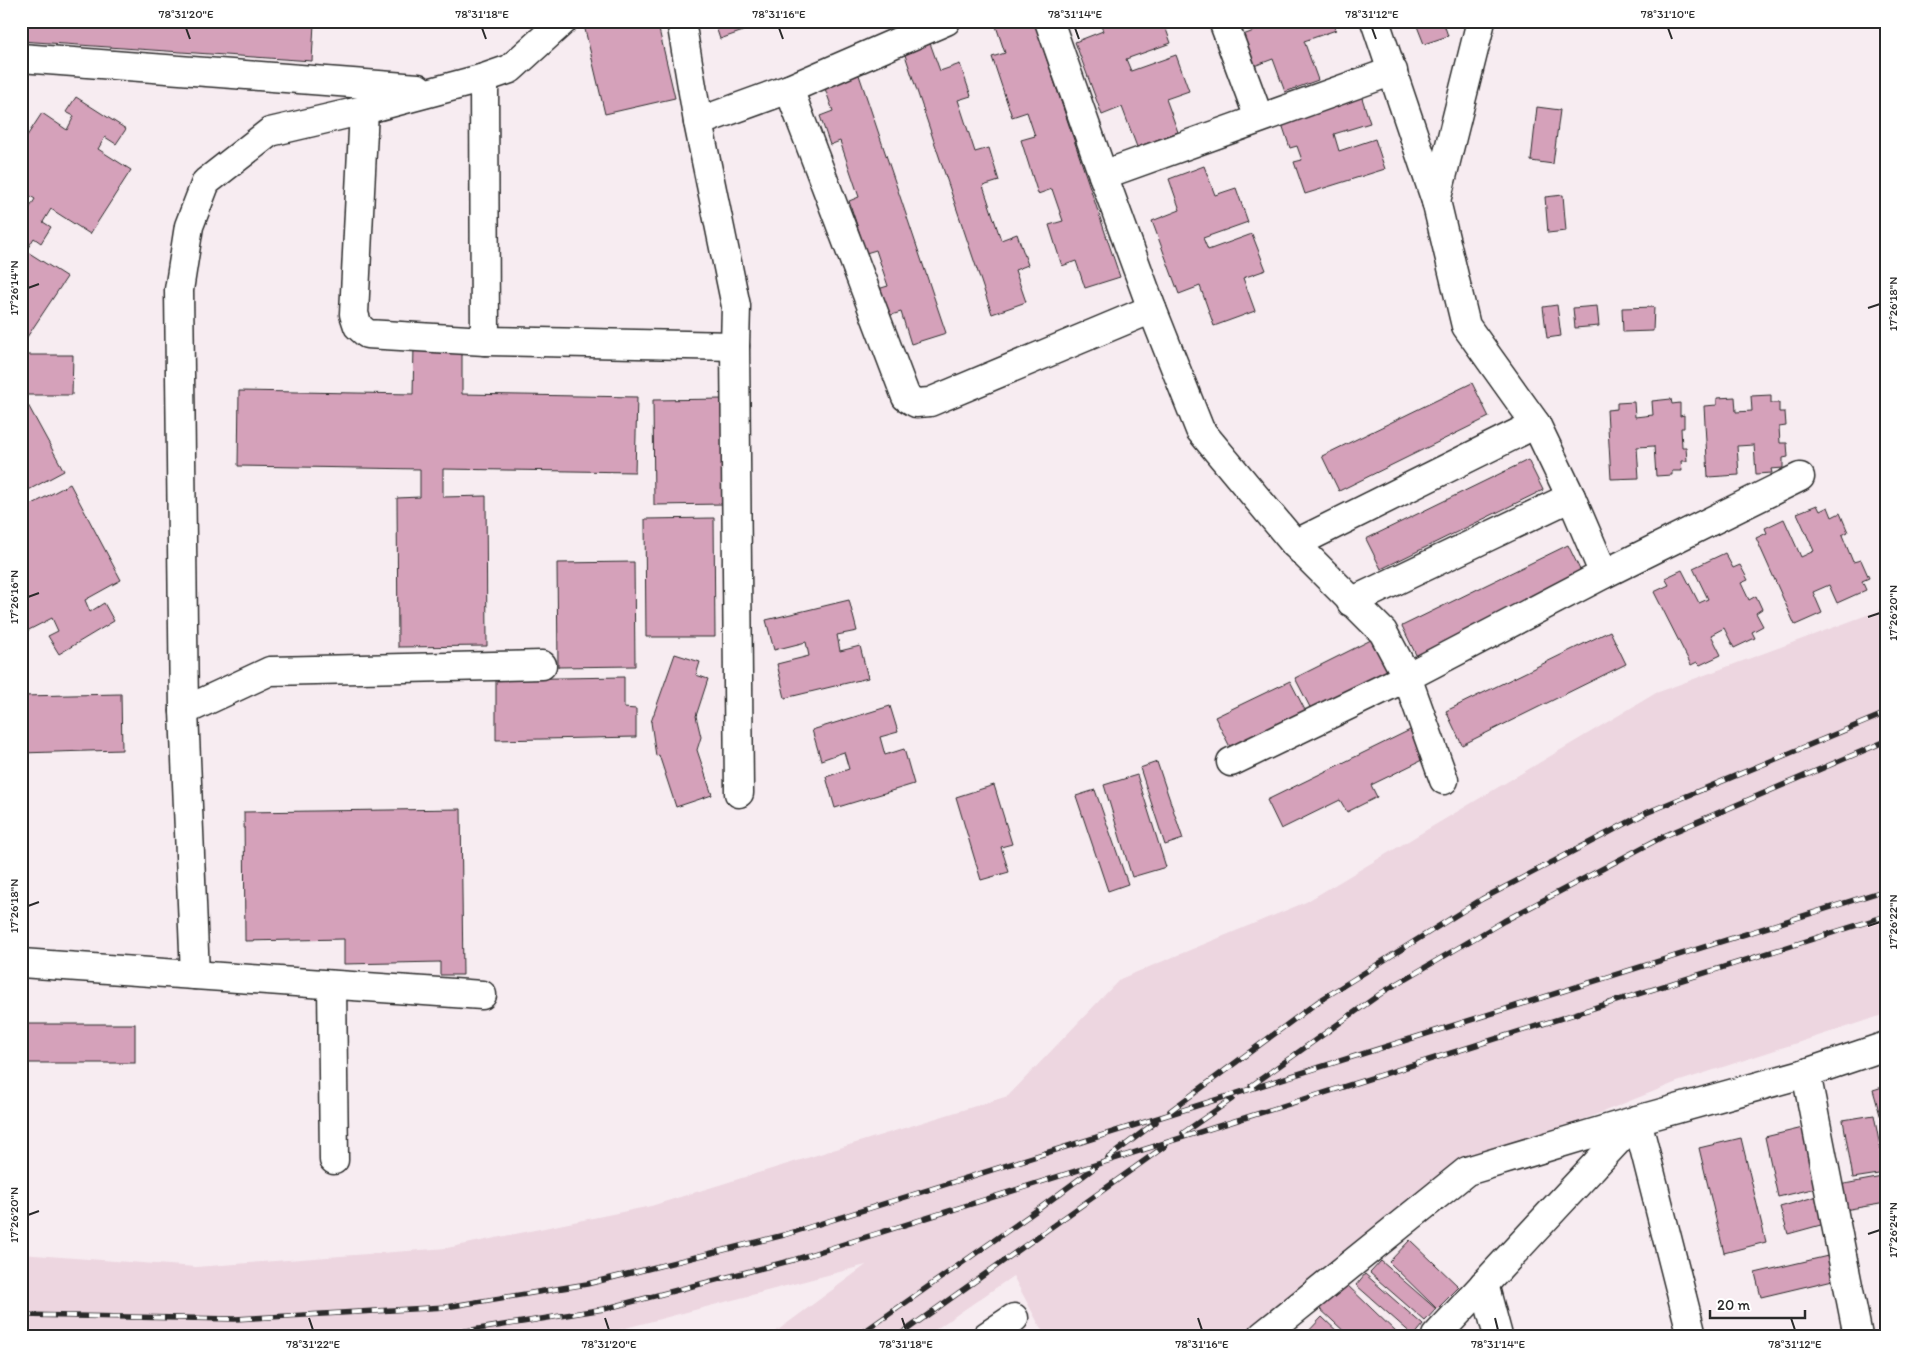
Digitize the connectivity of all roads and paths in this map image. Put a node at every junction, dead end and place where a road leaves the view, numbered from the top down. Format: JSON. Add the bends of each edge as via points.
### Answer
{"nodes":[{"id":1,"x":563,"y":21,"type":"edge"},
{"id":2,"x":681,"y":21,"type":"edge"},
{"id":3,"x":946,"y":21,"type":"edge"},
{"id":4,"x":1049,"y":21,"type":"edge"},
{"id":5,"x":1223,"y":21,"type":"edge"},
{"id":6,"x":1375,"y":21,"type":"edge"},
{"id":7,"x":1482,"y":21,"type":"edge"},
{"id":8,"x":21,"y":58,"type":"edge"},
{"id":9,"x":1393,"y":70,"type":"junction"},
{"id":10,"x":484,"y":78,"type":"junction"},
{"id":11,"x":439,"y":89,"type":"junction"},
{"id":12,"x":789,"y":89,"type":"junction"},
{"id":13,"x":364,"y":110,"type":"junction"},
{"id":14,"x":1259,"y":118,"type":"junction"},
{"id":15,"x":698,"y":122,"type":"junction"},
{"id":16,"x":1103,"y":176,"type":"junction"},
{"id":17,"x":1436,"y":201,"type":"junction"},
{"id":18,"x":1152,"y":309,"type":"junction"},
{"id":19,"x":485,"y":340,"type":"junction"},
{"id":20,"x":734,"y":346,"type":"junction"},
{"id":21,"x":1536,"y":424,"type":"junction"},
{"id":22,"x":1800,"y":477,"type":"dead end"},
{"id":23,"x":1571,"y":497,"type":"junction"},
{"id":24,"x":1295,"y":544,"type":"junction"},
{"id":25,"x":1604,"y":574,"type":"junction"},
{"id":26,"x":1352,"y":602,"type":"junction"},
{"id":27,"x":542,"y":664,"type":"dead end"},
{"id":28,"x":1407,"y":677,"type":"junction"},
{"id":29,"x":184,"y":711,"type":"junction"},
{"id":30,"x":1231,"y":762,"type":"dead end"},
{"id":31,"x":1444,"y":780,"type":"dead end"},
{"id":32,"x":738,"y":793,"type":"dead end"},
{"id":33,"x":21,"y":963,"type":"edge"},
{"id":34,"x":195,"y":975,"type":"junction"},
{"id":35,"x":332,"y":985,"type":"junction"},
{"id":36,"x":482,"y":995,"type":"dead end"},
{"id":37,"x":1886,"y":1046,"type":"edge"},
{"id":38,"x":1806,"y":1072,"type":"junction"},
{"id":39,"x":1637,"y":1120,"type":"junction"},
{"id":40,"x":334,"y":1160,"type":"dead end"},
{"id":41,"x":1484,"y":1284,"type":"junction"},
{"id":42,"x":1014,"y":1318,"type":"dead end"},
{"id":43,"x":987,"y":1336,"type":"edge"},
{"id":44,"x":1262,"y":1336,"type":"edge"},
{"id":45,"x":1436,"y":1336,"type":"edge"},
{"id":46,"x":1498,"y":1336,"type":"edge"},
{"id":47,"x":1692,"y":1336,"type":"edge"},
{"id":48,"x":1858,"y":1336,"type":"edge"}],
"edges":[{"from":1,"to":10,"type":"street","via":[[510,69]]},
{"from":2,"to":15,"type":"street"},
{"from":3,"to":12,"type":"street"},
{"from":4,"to":16,"type":"street"},
{"from":5,"to":14,"type":"street"},
{"from":6,"to":9,"type":"street"},
{"from":7,"to":17,"type":"street"},
{"from":8,"to":11,"type":"street"},
{"from":9,"to":14,"type":"street"},
{"from":9,"to":17,"type":"street"},
{"from":10,"to":11,"type":"street"},
{"from":10,"to":19,"type":"street"},
{"from":11,"to":13,"type":"street"},
{"from":12,"to":15,"type":"street"},
{"from":12,"to":18,"type":"street","via":[[906,397],[916,403],[930,402]]},
{"from":13,"to":19,"type":"street","via":[[354,314],[358,326],[367,334]]},
{"from":13,"to":29,"type":"street","via":[[270,132],[206,182],[189,226],[178,290]]},
{"from":14,"to":16,"type":"street"},
{"from":15,"to":20,"type":"street","via":[[736,306]]},
{"from":16,"to":18,"type":"street"},
{"from":17,"to":21,"type":"street","via":[[1466,326]]},
{"from":18,"to":24,"type":"street","via":[[1200,430]]},
{"from":19,"to":20,"type":"street"},
{"from":20,"to":32,"type":"street"},
{"from":21,"to":23,"type":"street"},
{"from":21,"to":24,"type":"street"},
{"from":22,"to":25,"type":"street"},
{"from":23,"to":25,"type":"street"},
{"from":23,"to":26,"type":"street"},
{"from":24,"to":26,"type":"street"},
{"from":25,"to":28,"type":"street"},
{"from":26,"to":28,"type":"street","via":[[1382,632]]},
{"from":27,"to":29,"type":"street","via":[[270,670]]},
{"from":28,"to":30,"type":"street"},
{"from":28,"to":31,"type":"street"},
{"from":29,"to":34,"type":"street"},
{"from":33,"to":34,"type":"street"},
{"from":34,"to":35,"type":"street"},
{"from":35,"to":36,"type":"street"},
{"from":35,"to":40,"type":"street"},
{"from":37,"to":38,"type":"street"},
{"from":38,"to":39,"type":"street"},
{"from":38,"to":48,"type":"street"},
{"from":39,"to":41,"type":"street"},
{"from":39,"to":44,"type":"street","via":[[1467,1171]]},
{"from":39,"to":47,"type":"street"},
{"from":41,"to":45,"type":"street"},
{"from":41,"to":46,"type":"street"},
{"from":42,"to":43,"type":"street"}]}
